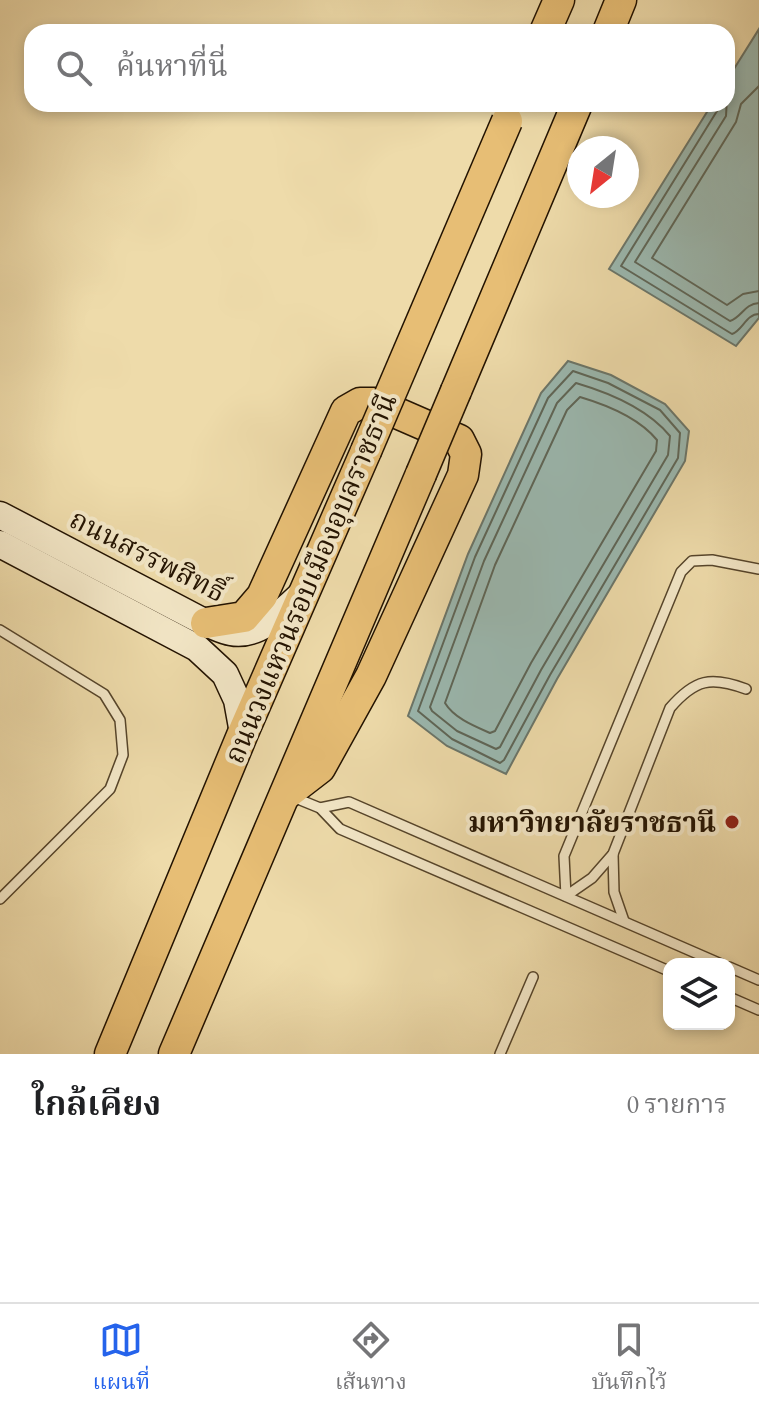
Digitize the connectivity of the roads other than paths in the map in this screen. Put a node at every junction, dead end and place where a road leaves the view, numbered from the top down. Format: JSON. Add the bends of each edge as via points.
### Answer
{"nodes":[{"id":1,"x":559,"y":0,"type":"edge"},
{"id":2,"x":621,"y":0,"type":"edge"},
{"id":3,"x":548,"y":24,"type":"edge"},
{"id":4,"x":611,"y":24,"type":"edge"},
{"id":5,"x":511,"y":112,"type":"edge"},
{"id":6,"x":574,"y":112,"type":"edge"},
{"id":7,"x":0,"y":515,"type":"edge"},
{"id":8,"x":0,"y":544,"type":"edge"},
{"id":9,"x":759,"y":569,"type":"edge"},
{"id":10,"x":306,"y":591,"type":"junction"},
{"id":11,"x":206,"y":623,"type":"junction"},
{"id":12,"x":0,"y":630,"type":"edge"},
{"id":13,"x":746,"y":689,"type":"dead end"},
{"id":14,"x":243,"y":733,"type":"junction"},
{"id":15,"x":285,"y":795,"type":"junction"},
{"id":16,"x":320,"y":808,"type":"junction"},
{"id":17,"x":613,"y":854,"type":"junction"},
{"id":18,"x":566,"y":896,"type":"junction"},
{"id":19,"x":0,"y":899,"type":"edge"},
{"id":20,"x":624,"y":921,"type":"junction"},
{"id":21,"x":707,"y":958,"type":"edge"},
{"id":22,"x":663,"y":968,"type":"edge"},
{"id":23,"x":735,"y":970,"type":"edge"},
{"id":24,"x":533,"y":977,"type":"dead end"},
{"id":25,"x":759,"y":980,"type":"edge"},
{"id":26,"x":735,"y":1000,"type":"edge"},
{"id":27,"x":759,"y":1010,"type":"edge"},
{"id":28,"x":110,"y":1054,"type":"edge"},
{"id":29,"x":174,"y":1054,"type":"edge"},
{"id":30,"x":500,"y":1054,"type":"edge"}],
"edges":[{"from":1,"to":3,"type":"highway"},
{"from":2,"to":4,"type":"highway"},
{"from":5,"to":10,"type":"highway","name":"ถนนวงแหวนรอบเมืองอุบลราชธานี","bridge":true},
{"from":6,"to":15,"type":"highway","bridge":true},
{"from":7,"to":11,"type":"main road","name":"ถนนสรรพสิทธิ์"},
{"from":8,"to":14,"type":"main road","name":"ถนนสรรพสิทธิ์","via":[[197,648],[225,674]]},
{"from":9,"to":18,"type":"lane","via":[[712,560],[692,561],[681,572],[564,856]]},
{"from":10,"to":11,"type":"main road","name":"ถนนสรรพสิทธิ์","via":[[257,629],[234,633]]},
{"from":10,"to":14,"type":"highway","name":"ถนนวงแหวนรอบเมืองอุบลราชธานี"},
{"from":11,"to":15,"type":"highway","via":[[244,617],[262,596],[346,411],[374,403],[459,440],[466,454],[463,475],[371,676],[320,768]]},
{"from":12,"to":19,"type":"lane","via":[[104,694],[120,720],[123,755],[110,789]]},
{"from":13,"to":17,"type":"lane","via":[[723,681],[703,682],[685,691],[670,708]]},
{"from":14,"to":28,"type":"highway","name":"ถนนวงแหวนรอบเมืองอุบลราชธานี"},
{"from":15,"to":16,"type":"lane"},
{"from":15,"to":29,"type":"highway"},
{"from":16,"to":18,"type":"lane","via":[[349,802]]},
{"from":16,"to":22,"type":"lane","via":[[340,829]]},
{"from":17,"to":18,"type":"lane"},
{"from":17,"to":20,"type":"lane","via":[[614,892]]},
{"from":18,"to":20,"type":"lane"},
{"from":20,"to":21,"type":"lane"},
{"from":23,"to":25,"type":"lane"},
{"from":24,"to":30,"type":"lane"},
{"from":26,"to":27,"type":"lane"}]}
